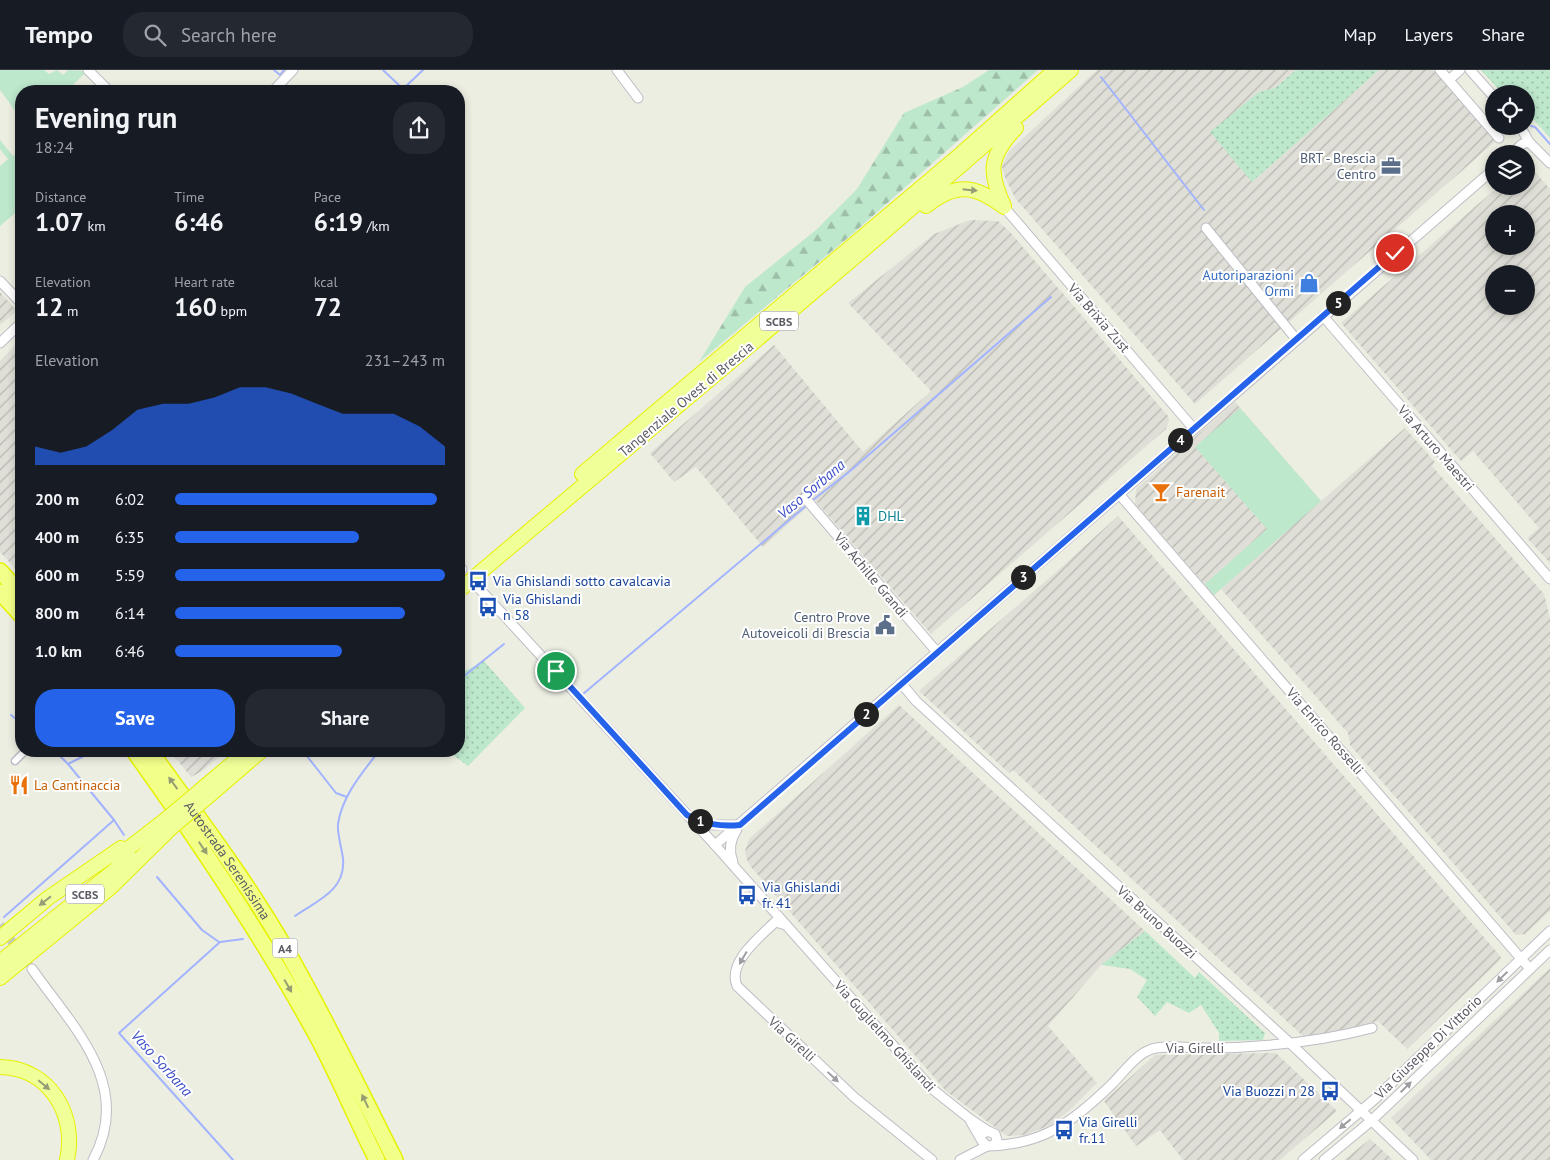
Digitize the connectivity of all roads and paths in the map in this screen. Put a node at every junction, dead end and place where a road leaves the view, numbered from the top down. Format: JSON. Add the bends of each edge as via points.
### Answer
{"nodes":[{"id":1,"x":88,"y":70,"type":"edge"},
{"id":2,"x":293,"y":70,"type":"edge"},
{"id":3,"x":617,"y":70,"type":"edge"},
{"id":4,"x":1440,"y":70,"type":"edge"},
{"id":5,"x":1460,"y":70,"type":"edge"},
{"id":6,"x":1470,"y":70,"type":"edge"},
{"id":7,"x":1063,"y":73,"type":"edge"},
{"id":8,"x":1449,"y":80,"type":"junction"},
{"id":9,"x":100,"y":85,"type":"edge"},
{"id":10,"x":279,"y":85,"type":"edge"},
{"id":11,"x":1485,"y":87,"type":"edge"},
{"id":12,"x":638,"y":98,"type":"dead end"},
{"id":13,"x":1485,"y":116,"type":"edge"},
{"id":14,"x":1498,"y":135,"type":"edge"},
{"id":15,"x":1525,"y":135,"type":"edge"},
{"id":16,"x":1499,"y":138,"type":"dead end"},
{"id":17,"x":1529,"y":142,"type":"junction"},
{"id":18,"x":1521,"y":145,"type":"edge"},
{"id":19,"x":1550,"y":163,"type":"edge"},
{"id":20,"x":1485,"y":177,"type":"edge"},
{"id":21,"x":1004,"y":207,"type":"junction"},
{"id":22,"x":1206,"y":228,"type":"dead end"},
{"id":23,"x":855,"y":257,"type":"junction"},
{"id":24,"x":0,"y":281,"type":"edge"},
{"id":25,"x":15,"y":297,"type":"edge"},
{"id":26,"x":1322,"y":316,"type":"junction"},
{"id":27,"x":15,"y":329,"type":"edge"},
{"id":28,"x":1296,"y":339,"type":"junction"},
{"id":29,"x":0,"y":343,"type":"edge"},
{"id":30,"x":1194,"y":429,"type":"junction"},
{"id":31,"x":1119,"y":494,"type":"junction"},
{"id":32,"x":805,"y":498,"type":"dead end"},
{"id":33,"x":481,"y":566,"type":"junction"},
{"id":34,"x":0,"y":571,"type":"edge"},
{"id":35,"x":465,"y":576,"type":"edge"},
{"id":36,"x":1550,"y":579,"type":"edge"},
{"id":37,"x":476,"y":585,"type":"dead end"},
{"id":38,"x":15,"y":587,"type":"edge"},
{"id":39,"x":0,"y":592,"type":"edge"},
{"id":40,"x":15,"y":608,"type":"edge"},
{"id":41,"x":937,"y":652,"type":"junction"},
{"id":42,"x":901,"y":684,"type":"junction"},
{"id":43,"x":19,"y":757,"type":"edge"},
{"id":44,"x":138,"y":757,"type":"edge"},
{"id":45,"x":154,"y":757,"type":"edge"},
{"id":46,"x":241,"y":757,"type":"edge"},
{"id":47,"x":253,"y":757,"type":"edge"},
{"id":48,"x":14,"y":761,"type":"dead end"},
{"id":49,"x":207,"y":792,"type":"junction"},
{"id":50,"x":687,"y":815,"type":"junction"},
{"id":51,"x":165,"y":825,"type":"junction"},
{"id":52,"x":740,"y":825,"type":"junction"},
{"id":53,"x":723,"y":827,"type":"junction"},
{"id":54,"x":712,"y":842,"type":"junction"},
{"id":55,"x":736,"y":868,"type":"junction"},
{"id":56,"x":752,"y":888,"type":"junction"},
{"id":57,"x":775,"y":922,"type":"junction"},
{"id":58,"x":787,"y":925,"type":"junction"},
{"id":59,"x":1550,"y":931,"type":"edge"},
{"id":60,"x":52,"y":935,"type":"junction"},
{"id":61,"x":0,"y":938,"type":"edge"},
{"id":62,"x":806,"y":947,"type":"junction"},
{"id":63,"x":1550,"y":950,"type":"edge"},
{"id":64,"x":0,"y":952,"type":"edge"},
{"id":65,"x":1523,"y":958,"type":"junction"},
{"id":66,"x":0,"y":962,"type":"edge"},
{"id":67,"x":32,"y":969,"type":"tunnel mouth"},
{"id":68,"x":1530,"y":969,"type":"junction"},
{"id":69,"x":0,"y":978,"type":"edge"},
{"id":70,"x":0,"y":983,"type":"edge"},
{"id":71,"x":1372,"y":1028,"type":"dead end"},
{"id":72,"x":1291,"y":1044,"type":"junction"},
{"id":73,"x":0,"y":1067,"type":"edge"},
{"id":74,"x":1361,"y":1110,"type":"junction"},
{"id":75,"x":1371,"y":1121,"type":"junction"},
{"id":76,"x":376,"y":1123,"type":"junction"},
{"id":77,"x":985,"y":1134,"type":"junction"},
{"id":78,"x":992,"y":1142,"type":"junction"},
{"id":79,"x":66,"y":1160,"type":"edge"},
{"id":80,"x":93,"y":1160,"type":"edge"},
{"id":81,"x":376,"y":1160,"type":"edge"},
{"id":82,"x":395,"y":1160,"type":"edge"},
{"id":83,"x":404,"y":1160,"type":"edge"},
{"id":84,"x":932,"y":1160,"type":"edge"},
{"id":85,"x":960,"y":1160,"type":"edge"},
{"id":86,"x":1303,"y":1160,"type":"edge"},
{"id":87,"x":1324,"y":1160,"type":"edge"},
{"id":88,"x":1413,"y":1160,"type":"edge"}],
"edges":[{"from":1,"to":9,"type":"street"},
{"from":2,"to":10,"type":"street"},
{"from":3,"to":12,"type":"street"},
{"from":4,"to":8,"type":"street"},
{"from":5,"to":8,"type":"street"},
{"from":6,"to":11,"type":"street"},
{"from":7,"to":21,"type":"highway","via":[[1042,104],[1005,140],[996,154],[992,177]]},
{"from":7,"to":23,"type":"highway","name":"Tangenziale Ovest di Brescia","number":"SCBS"},
{"from":7,"to":33,"type":"highway","name":"Tangenziale Ovest di Brescia","number":"SCBS","via":[[962,153]]},
{"from":8,"to":13,"type":"street"},
{"from":14,"to":16,"type":"street"},
{"from":15,"to":17,"type":"street"},
{"from":17,"to":18,"type":"street"},
{"from":17,"to":19,"type":"street"},
{"from":20,"to":26,"type":"street"},
{"from":23,"to":21,"type":"highway","one_way":true,"via":[[876,246],[932,202],[957,189],[978,191]]},
{"from":21,"to":30,"type":"street","name":"Via Brixia Zust"},
{"from":22,"to":28,"type":"street"},
{"from":23,"to":33,"type":"highway","name":"Tangenziale Ovest di Brescia","number":"SCBS"},
{"from":24,"to":25,"type":"street"},
{"from":26,"to":28,"type":"street"},
{"from":26,"to":36,"type":"street","name":"Via Arturo Maestri"},
{"from":27,"to":29,"type":"street"},
{"from":28,"to":30,"type":"street"},
{"from":30,"to":31,"type":"street"},
{"from":31,"to":41,"type":"street"},
{"from":31,"to":65,"type":"street","name":"Via Enrico Rosselli"},
{"from":32,"to":41,"type":"street","name":"Via Achille Grandi"},
{"from":33,"to":35,"type":"highway","name":"Tangenziale Ovest di Brescia","number":"SCBS"},
{"from":34,"to":38,"type":"highway"},
{"from":37,"to":50,"type":"street","name":"Via Guglielmo Ghislandi"},
{"from":39,"to":40,"type":"highway"},
{"from":41,"to":42,"type":"street"},
{"from":42,"to":52,"type":"street"},
{"from":42,"to":72,"type":"street","name":"Via Bruno Buozzi"},
{"from":43,"to":48,"type":"street"},
{"from":44,"to":81,"type":"highway","name":"Autostrada Serenissima","number":"A4","one_way":true,"via":[[205,852],[272,957],[318,1038]]},
{"from":76,"to":45,"type":"highway","name":"Autostrada Serenissima","number":"A4","one_way":true,"via":[[330,1030],[284,948],[238,874]]},
{"from":46,"to":49,"type":"highway","number":"SCBS"},
{"from":47,"to":49,"type":"highway","number":"SCBS"},
{"from":49,"to":51,"type":"highway","number":"SCBS","bridge":true},
{"from":50,"to":53,"type":"street","via":[[708,825]]},
{"from":50,"to":54,"type":"street","name":"Via Guglielmo Ghislandi"},
{"from":51,"to":60,"type":"highway","via":[[110,888]]},
{"from":51,"to":61,"type":"highway","one_way":true,"via":[[111,854],[48,898]]},
{"from":51,"to":64,"type":"highway","number":"SCBS"},
{"from":51,"to":66,"type":"highway","number":"SCBS"},
{"from":52,"to":53,"type":"street"},
{"from":52,"to":54,"type":"street"},
{"from":52,"to":55,"type":"street","via":[[731,840],[730,854]]},
{"from":53,"to":54,"type":"street"},
{"from":54,"to":55,"type":"street","name":"Via Guglielmo Ghislandi"},
{"from":55,"to":56,"type":"street","name":"Via Guglielmo Ghislandi"},
{"from":56,"to":57,"type":"street","name":"Via Guglielmo Ghislandi"},
{"from":56,"to":58,"type":"street","name":"Via Guglielmo Ghislandi"},
{"from":57,"to":58,"type":"street"},
{"from":57,"to":62,"type":"street","name":"Via Guglielmo Ghislandi"},
{"from":57,"to":84,"type":"street","name":"Via Girelli","one_way":true,"via":[[741,961],[736,972],[737,986],[854,1097]]},
{"from":58,"to":62,"type":"street","name":"Via Guglielmo Ghislandi"},
{"from":59,"to":65,"type":"street","name":"Via Giuseppe Di Vittorio"},
{"from":60,"to":69,"type":"highway"},
{"from":60,"to":70,"type":"highway"},
{"from":62,"to":77,"type":"street","name":"Via Guglielmo Ghislandi","via":[[931,1088]]},
{"from":63,"to":68,"type":"street","name":"Via Giuseppe Di Vittorio"},
{"from":65,"to":68,"type":"street","name":"Via Enrico Rosselli"},
{"from":65,"to":74,"type":"street","name":"Via Giuseppe Di Vittorio","one_way":true},
{"from":67,"to":80,"type":"street","via":[[88,1049],[103,1080],[106,1121],[103,1138]]},
{"from":75,"to":68,"type":"street","name":"Via Giuseppe Di Vittorio","one_way":true},
{"from":71,"to":72,"type":"street","name":"Via Girelli"},
{"from":72,"to":74,"type":"street","name":"Via Bruno Buozzi"},
{"from":72,"to":78,"type":"street","name":"Via Girelli","via":[[1155,1048],[1139,1057],[1060,1127],[1020,1143]]},
{"from":73,"to":79,"type":"highway","one_way":true,"via":[[23,1072],[54,1094],[62,1106],[70,1135]]},
{"from":74,"to":75,"type":"street","name":"Via Bruno Buozzi"},
{"from":74,"to":86,"type":"street","name":"Via Giuseppe Di Vittorio","one_way":true},
{"from":75,"to":87,"type":"street","name":"Via Giuseppe Di Vittorio"},
{"from":75,"to":88,"type":"street","name":"Via Bruno Buozzi"},
{"from":76,"to":82,"type":"highway","name":"Autostrada Serenissima","number":"A4"},
{"from":76,"to":83,"type":"highway","via":[[396,1145]]},
{"from":77,"to":78,"type":"street"},
{"from":77,"to":78,"type":"street","via":[[982,1141]]},
{"from":78,"to":85,"type":"street","name":"Via Girelli"}]}
